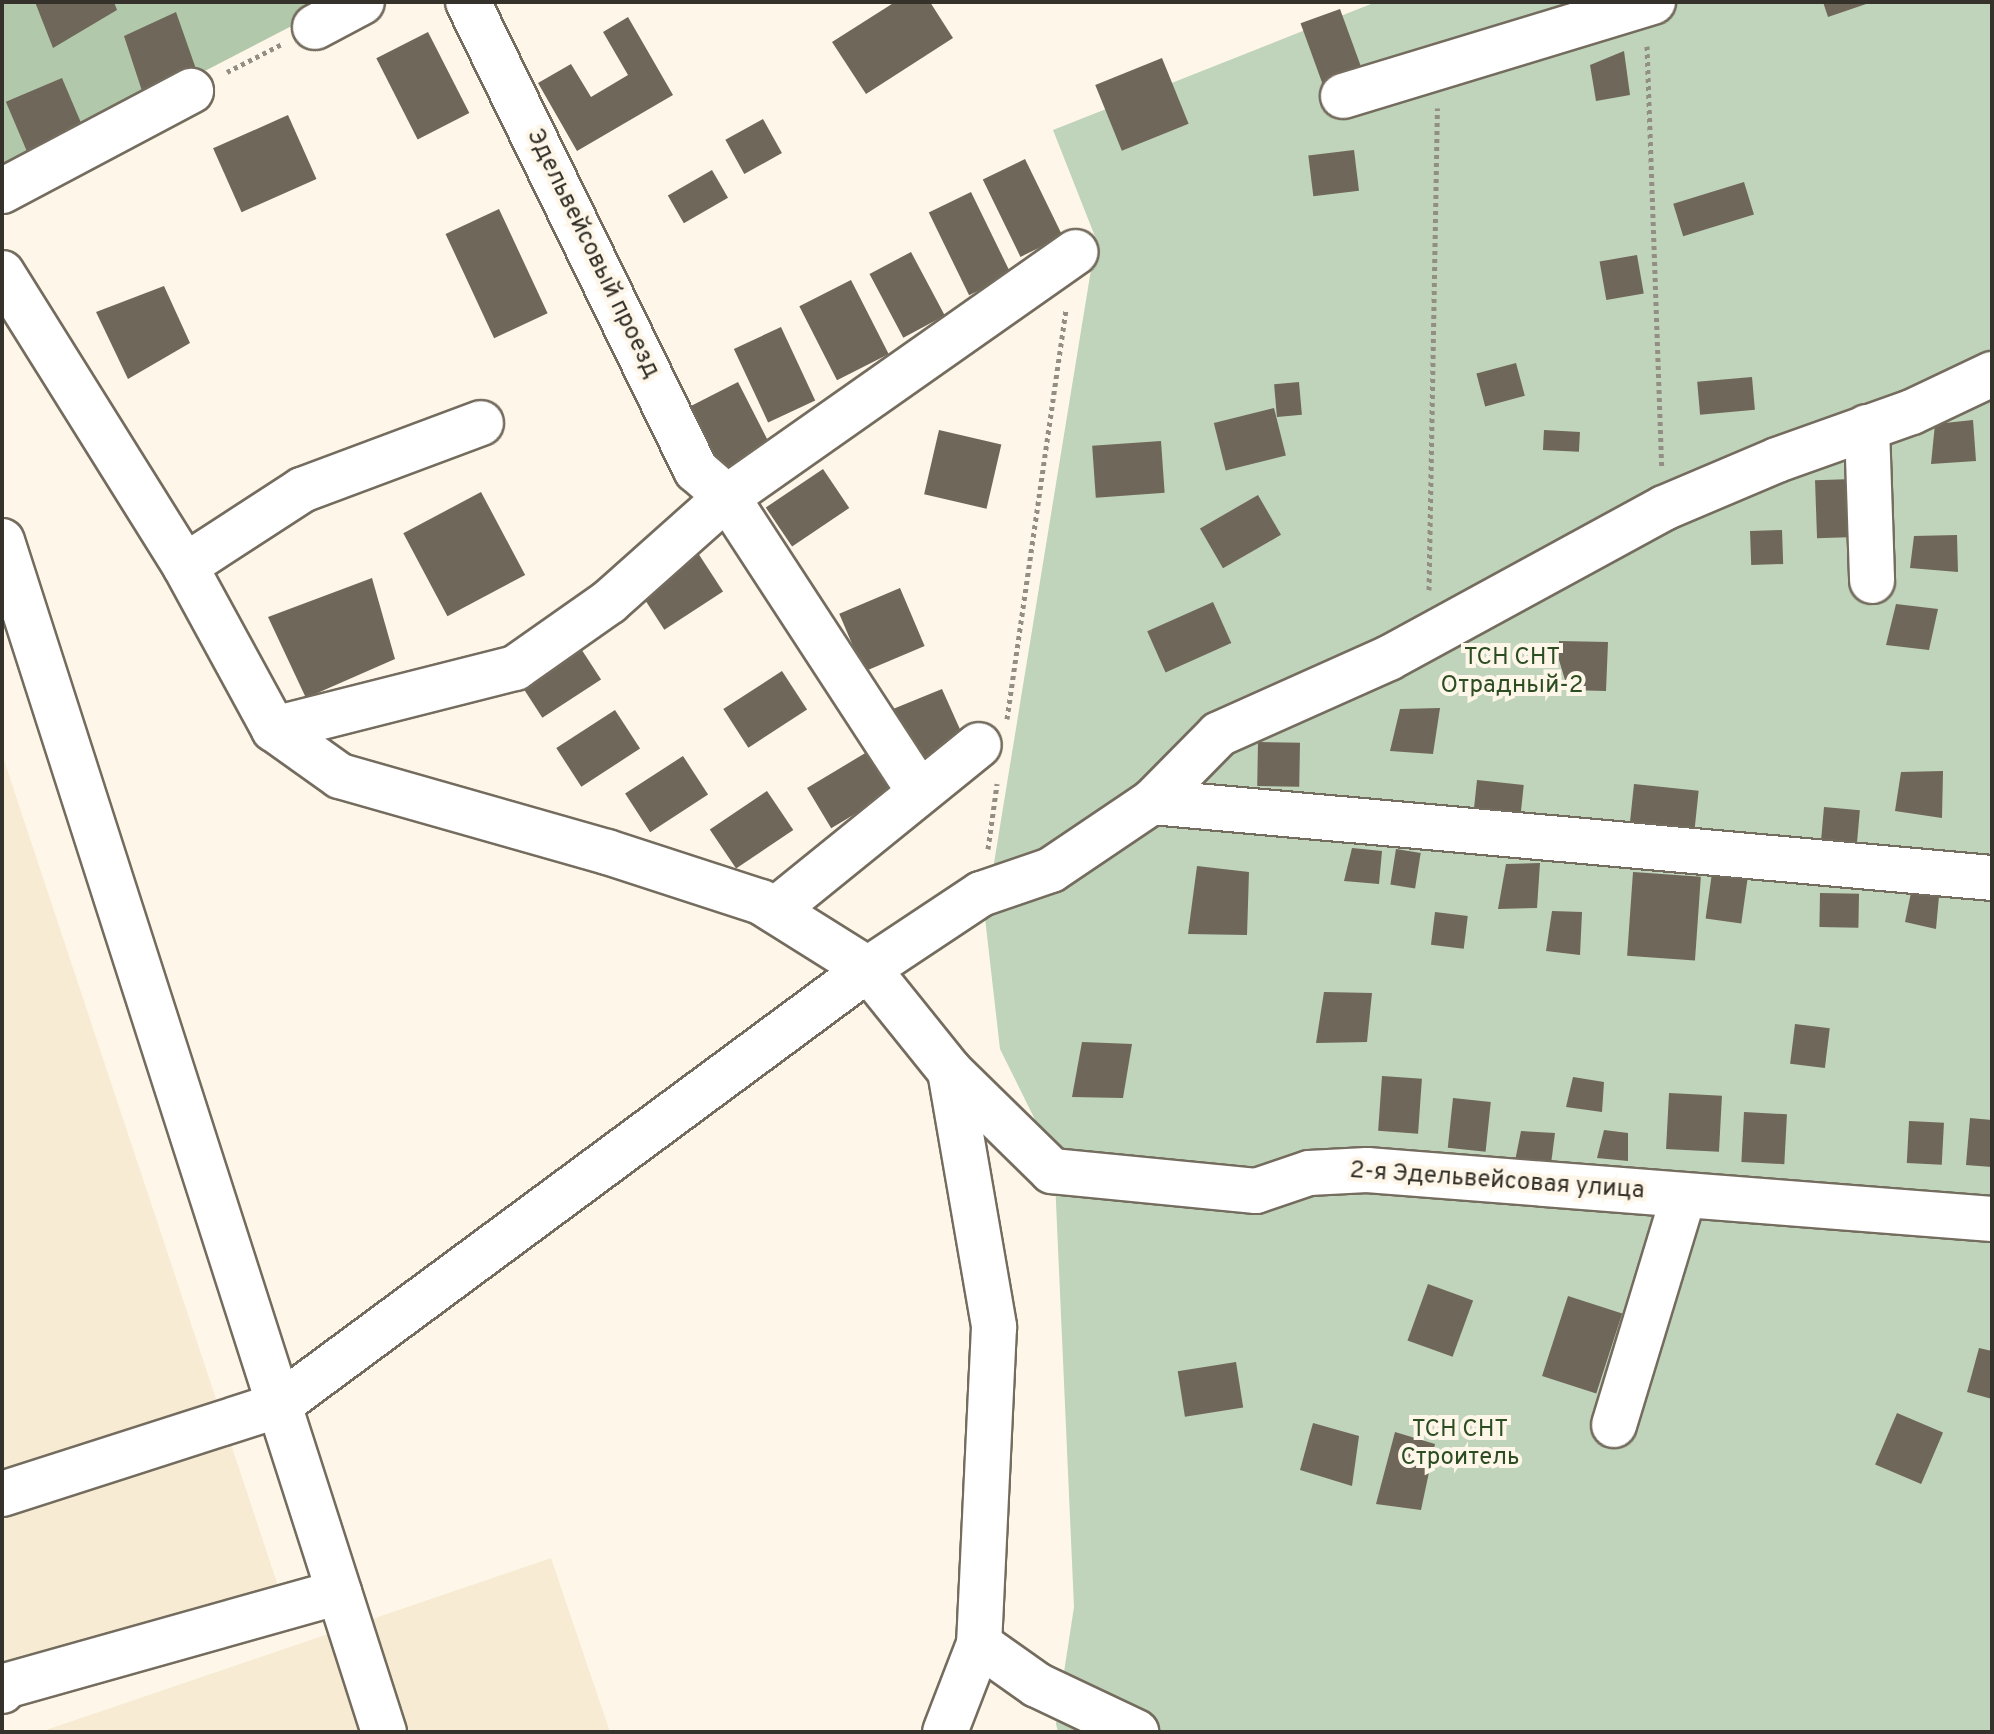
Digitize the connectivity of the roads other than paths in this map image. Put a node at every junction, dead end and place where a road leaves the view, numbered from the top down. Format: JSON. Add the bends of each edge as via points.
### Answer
{"nodes":[{"id":1,"x":362,"y":2,"type":"edge"},
{"id":2,"x":468,"y":2,"type":"edge"},
{"id":3,"x":1650,"y":3,"type":"edge"},
{"id":4,"x":315,"y":27,"type":"road end"},
{"id":5,"x":191,"y":91,"type":"road end"},
{"id":6,"x":1343,"y":96,"type":"dead end"},
{"id":7,"x":2,"y":191,"type":"edge"},
{"id":8,"x":1075,"y":252,"type":"road end"},
{"id":9,"x":2,"y":273,"type":"edge"},
{"id":10,"x":1992,"y":374,"type":"edge"},
{"id":11,"x":481,"y":423,"type":"dead end"},
{"id":12,"x":1867,"y":427,"type":"junction"},
{"id":13,"x":727,"y":497,"type":"junction"},
{"id":14,"x":2,"y":541,"type":"edge"},
{"id":15,"x":185,"y":566,"type":"junction"},
{"id":16,"x":1872,"y":581,"type":"dead end"},
{"id":17,"x":17,"y":643,"type":"edge"},
{"id":18,"x":274,"y":729,"type":"junction"},
{"id":19,"x":995,"y":745,"type":"road end"},
{"id":20,"x":919,"y":792,"type":"junction"},
{"id":21,"x":1152,"y":802,"type":"junction"},
{"id":22,"x":1992,"y":878,"type":"edge"},
{"id":23,"x":775,"y":910,"type":"junction"},
{"id":24,"x":868,"y":969,"type":"junction"},
{"id":25,"x":950,"y":1071,"type":"junction"},
{"id":26,"x":1684,"y":1195,"type":"junction"},
{"id":27,"x":1992,"y":1219,"type":"edge"},
{"id":28,"x":279,"y":1405,"type":"junction"},
{"id":29,"x":1614,"y":1425,"type":"dead end"},
{"id":30,"x":2,"y":1494,"type":"edge"},
{"id":31,"x":339,"y":1592,"type":"junction"},
{"id":32,"x":979,"y":1644,"type":"junction"},
{"id":33,"x":2,"y":1691,"type":"edge"},
{"id":34,"x":384,"y":1732,"type":"edge"},
{"id":35,"x":945,"y":1732,"type":"edge"},
{"id":36,"x":1136,"y":1732,"type":"edge"}],
"edges":[{"from":1,"to":4,"type":"street"},
{"from":2,"to":13,"type":"street","name":"Эдельвейсовый проезд","via":[[696,470]]},
{"from":3,"to":6,"type":"street"},
{"from":5,"to":7,"type":"street"},
{"from":8,"to":13,"type":"street"},
{"from":9,"to":15,"type":"street"},
{"from":10,"to":12,"type":"street"},
{"from":11,"to":15,"type":"street","via":[[302,490]]},
{"from":12,"to":16,"type":"street"},
{"from":12,"to":21,"type":"street","via":[[1664,508],[1389,658],[1219,734]]},
{"from":13,"to":18,"type":"street","via":[[609,602],[515,668]]},
{"from":13,"to":20,"type":"street","name":"Эдельвейсовый проезд"},
{"from":14,"to":17,"type":"street"},
{"from":15,"to":18,"type":"street"},
{"from":17,"to":28,"type":"street"},
{"from":18,"to":23,"type":"street","name":"2-я Эдельвейсовая улица","via":[[340,776],[607,852]]},
{"from":19,"to":20,"type":"street"},
{"from":20,"to":23,"type":"street"},
{"from":21,"to":22,"type":"street"},
{"from":21,"to":24,"type":"street","via":[[1051,870],[981,894]]},
{"from":23,"to":24,"type":"street","name":"2-я Эдельвейсовая улица"},
{"from":24,"to":25,"type":"street","name":"2-я Эдельвейсовая улица"},
{"from":24,"to":28,"type":"street"},
{"from":25,"to":26,"type":"street","name":"2-я Эдельвейсовая улица","via":[[1052,1171],[1256,1191],[1309,1173],[1367,1170]]},
{"from":25,"to":32,"type":"street","via":[[994,1327]]},
{"from":26,"to":27,"type":"street","name":"2-я Эдельвейсовая улица"},
{"from":26,"to":29,"type":"street"},
{"from":28,"to":30,"type":"street"},
{"from":28,"to":31,"type":"street"},
{"from":31,"to":33,"type":"street"},
{"from":31,"to":34,"type":"street"},
{"from":32,"to":35,"type":"street"},
{"from":32,"to":36,"type":"street","via":[[1037,1685]]}]}
